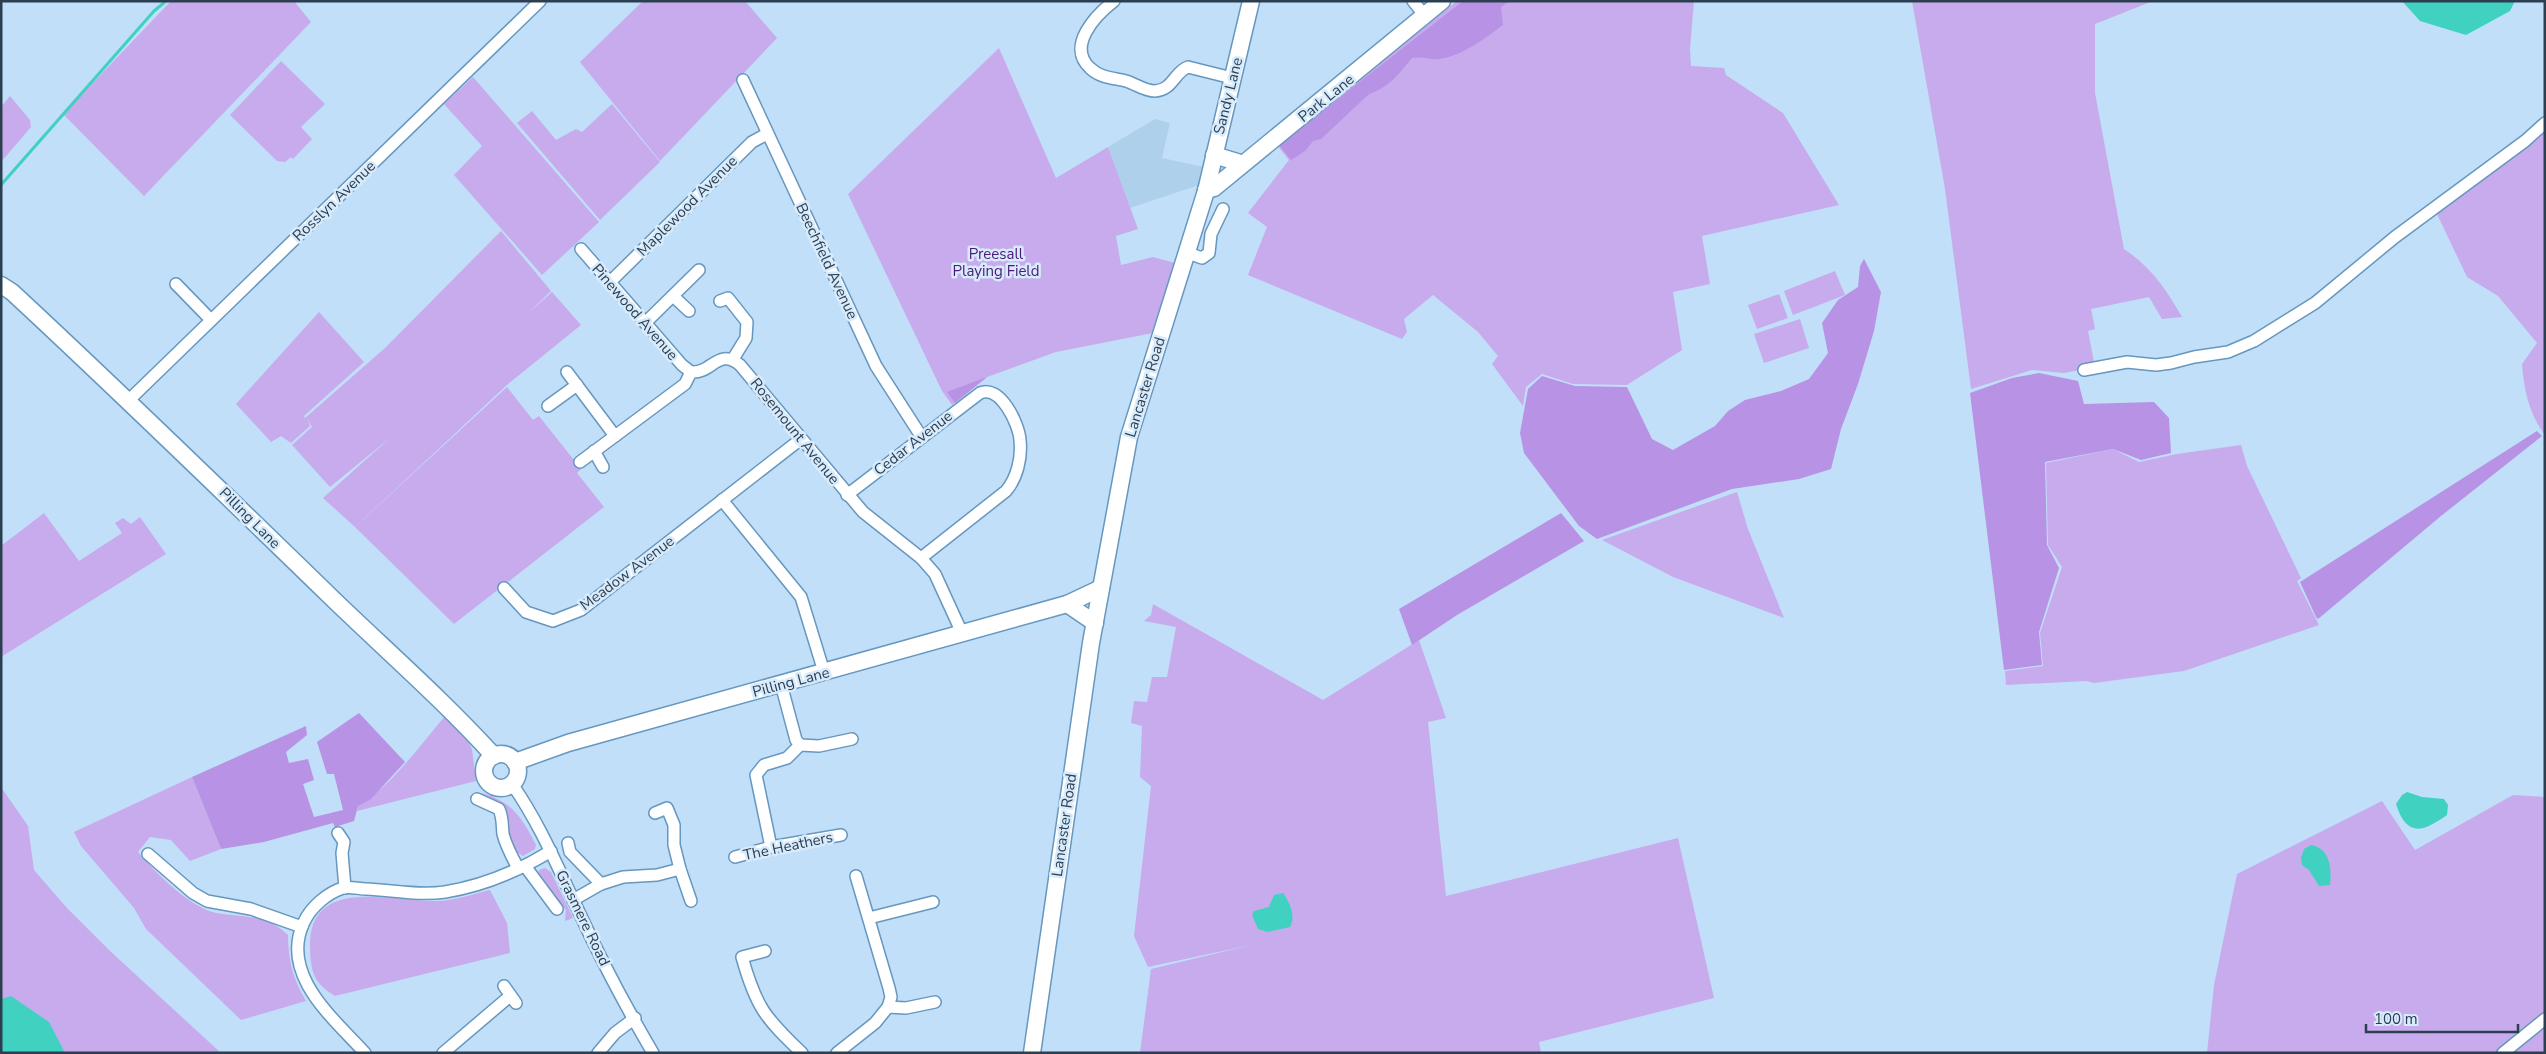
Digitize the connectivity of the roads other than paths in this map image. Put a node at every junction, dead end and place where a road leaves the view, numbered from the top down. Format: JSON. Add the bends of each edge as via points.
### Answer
{"nodes":[{"id":1,"x":540,"y":1,"type":"edge"},
{"id":2,"x":1114,"y":1,"type":"edge"},
{"id":3,"x":1251,"y":1,"type":"edge"},
{"id":4,"x":1413,"y":1,"type":"edge"},
{"id":5,"x":1442,"y":1,"type":"edge"},
{"id":6,"x":1425,"y":16,"type":"junction"},
{"id":7,"x":1232,"y":78,"type":"junction"},
{"id":8,"x":743,"y":80,"type":"dead end"},
{"id":9,"x":2545,"y":123,"type":"edge"},
{"id":10,"x":767,"y":134,"type":"junction"},
{"id":11,"x":1214,"y":154,"type":"junction"},
{"id":12,"x":1240,"y":166,"type":"junction"},
{"id":13,"x":1206,"y":190,"type":"junction"},
{"id":14,"x":1223,"y":209,"type":"dead end"},
{"id":15,"x":581,"y":249,"type":"dead end"},
{"id":16,"x":1188,"y":253,"type":"junction"},
{"id":17,"x":699,"y":270,"type":"dead end"},
{"id":18,"x":610,"y":282,"type":"junction"},
{"id":19,"x":176,"y":284,"type":"dead end"},
{"id":20,"x":1,"y":285,"type":"edge"},
{"id":21,"x":673,"y":296,"type":"junction"},
{"id":22,"x":720,"y":301,"type":"dead end"},
{"id":23,"x":689,"y":311,"type":"dead end"},
{"id":24,"x":211,"y":320,"type":"junction"},
{"id":25,"x":645,"y":323,"type":"junction"},
{"id":26,"x":733,"y":359,"type":"junction"},
{"id":27,"x":2084,"y":370,"type":"dead end"},
{"id":28,"x":567,"y":372,"type":"dead end"},
{"id":29,"x":691,"y":372,"type":"junction"},
{"id":30,"x":577,"y":385,"type":"junction"},
{"id":31,"x":128,"y":401,"type":"junction"},
{"id":32,"x":548,"y":406,"type":"dead end"},
{"id":33,"x":615,"y":436,"type":"junction"},
{"id":34,"x":922,"y":436,"type":"junction"},
{"id":35,"x":801,"y":439,"type":"junction"},
{"id":36,"x":594,"y":451,"type":"junction"},
{"id":37,"x":580,"y":462,"type":"dead end"},
{"id":38,"x":602,"y":467,"type":"dead end"},
{"id":39,"x":847,"y":495,"type":"junction"},
{"id":40,"x":722,"y":500,"type":"junction"},
{"id":41,"x":921,"y":558,"type":"junction"},
{"id":42,"x":504,"y":588,"type":"dead end"},
{"id":43,"x":1100,"y":593,"type":"junction"},
{"id":44,"x":1067,"y":604,"type":"junction"},
{"id":45,"x":1095,"y":622,"type":"junction"},
{"id":46,"x":962,"y":633,"type":"junction"},
{"id":47,"x":824,"y":672,"type":"junction"},
{"id":48,"x":781,"y":684,"type":"junction"},
{"id":49,"x":852,"y":739,"type":"dead end"},
{"id":50,"x":800,"y":745,"type":"junction"},
{"id":51,"x":494,"y":756,"type":"junction"},
{"id":52,"x":515,"y":762,"type":"junction"},
{"id":53,"x":512,"y":784,"type":"junction"},
{"id":54,"x":481,"y":804,"type":"dead end"},
{"id":55,"x":655,"y":813,"type":"dead end"},
{"id":56,"x":841,"y":835,"type":"dead end"},
{"id":57,"x":345,"y":839,"type":"dead end"},
{"id":58,"x":568,"y":843,"type":"dead end"},
{"id":59,"x":771,"y":847,"type":"junction"},
{"id":60,"x":551,"y":851,"type":"junction"},
{"id":61,"x":148,"y":854,"type":"dead end"},
{"id":62,"x":735,"y":857,"type":"dead end"},
{"id":63,"x":522,"y":867,"type":"junction"},
{"id":64,"x":680,"y":869,"type":"junction"},
{"id":65,"x":856,"y":876,"type":"dead end"},
{"id":66,"x":601,"y":884,"type":"junction"},
{"id":67,"x":345,"y":888,"type":"junction"},
{"id":68,"x":573,"y":900,"type":"junction"},
{"id":69,"x":691,"y":901,"type":"dead end"},
{"id":70,"x":934,"y":902,"type":"dead end"},
{"id":71,"x":556,"y":909,"type":"dead end"},
{"id":72,"x":869,"y":918,"type":"junction"},
{"id":73,"x":302,"y":927,"type":"junction"},
{"id":74,"x":765,"y":951,"type":"dead end"},
{"id":75,"x":504,"y":986,"type":"dead end"},
{"id":76,"x":935,"y":1002,"type":"dead end"},
{"id":77,"x":888,"y":1007,"type":"junction"},
{"id":78,"x":635,"y":1018,"type":"junction"},
{"id":79,"x":2545,"y":1019,"type":"edge"},
{"id":80,"x":365,"y":1053,"type":"edge"},
{"id":81,"x":443,"y":1053,"type":"edge"},
{"id":82,"x":598,"y":1053,"type":"edge"},
{"id":83,"x":653,"y":1053,"type":"edge"},
{"id":84,"x":802,"y":1053,"type":"edge"},
{"id":85,"x":837,"y":1053,"type":"edge"},
{"id":86,"x":1032,"y":1053,"type":"edge"},
{"id":87,"x":2503,"y":1053,"type":"edge"}],
"edges":[{"from":1,"to":24,"type":"street","name":"Rosslyn Avenue"},
{"from":2,"to":7,"type":"street","via":[[1094,19],[1083,41],[1085,62],[1097,73],[1157,91],[1172,84],[1180,71],[1188,67]]},
{"from":3,"to":7,"type":"street","name":"Sandy Lane"},
{"from":4,"to":6,"type":"street"},
{"from":5,"to":6,"type":"street","name":"Park Lane"},
{"from":6,"to":12,"type":"street","name":"Park Lane"},
{"from":7,"to":11,"type":"street","name":"Sandy Lane"},
{"from":8,"to":10,"type":"street","name":"Beechfield Avenue"},
{"from":9,"to":27,"type":"street","via":[[2526,141],[2395,237],[2315,303],[2254,341],[2228,352],[2171,363],[2127,362]]},
{"from":10,"to":18,"type":"street","name":"Maplewood Avenue","via":[[752,142]]},
{"from":10,"to":34,"type":"street","name":"Beechfield Avenue","via":[[876,366]]},
{"from":11,"to":12,"type":"street"},
{"from":11,"to":13,"type":"street","name":"Sandy Lane"},
{"from":12,"to":13,"type":"street","name":"Park Lane","via":[[1214,188]]},
{"from":13,"to":16,"type":"street","name":"Lancaster Road"},
{"from":14,"to":16,"type":"street","via":[[1211,234],[1209,253],[1202,258]]},
{"from":15,"to":18,"type":"street","name":"Pinewood Avenue"},
{"from":16,"to":43,"type":"street","name":"Lancaster Road","via":[[1134,416]]},
{"from":17,"to":21,"type":"street"},
{"from":18,"to":25,"type":"street","name":"Pinewood Avenue"},
{"from":19,"to":24,"type":"street"},
{"from":20,"to":31,"type":"street","name":"Pilling Lane"},
{"from":21,"to":23,"type":"street"},
{"from":21,"to":25,"type":"street"},
{"from":22,"to":26,"type":"street","via":[[728,298],[747,322],[746,338]]},
{"from":24,"to":31,"type":"street","name":"Rosslyn Avenue"},
{"from":25,"to":29,"type":"street","name":"Pinewood Avenue"},
{"from":26,"to":29,"type":"street","via":[[724,358],[703,371]]},
{"from":26,"to":35,"type":"street","name":"Rosemount Avenue"},
{"from":28,"to":30,"type":"street"},
{"from":29,"to":33,"type":"street","via":[[685,384]]},
{"from":30,"to":32,"type":"street"},
{"from":30,"to":33,"type":"street"},
{"from":31,"to":51,"type":"street","name":"Pilling Lane","via":[[448,707]]},
{"from":33,"to":36,"type":"street"},
{"from":34,"to":39,"type":"street","name":"Cedar Avenue"},
{"from":34,"to":41,"type":"street","name":"Cedar Avenue","via":[[980,393],[990,391],[1002,399],[1017,429],[1020,447],[1015,478],[1006,491]]},
{"from":35,"to":39,"type":"street","name":"Rosemount Avenue"},
{"from":35,"to":40,"type":"street","name":"Meadow Avenue"},
{"from":36,"to":37,"type":"street"},
{"from":36,"to":38,"type":"street"},
{"from":39,"to":41,"type":"street","name":"Rosemount Avenue","via":[[863,512]]},
{"from":40,"to":42,"type":"street","name":"Meadow Avenue","via":[[581,610],[553,621],[526,612]]},
{"from":40,"to":47,"type":"street","via":[[801,597]]},
{"from":41,"to":46,"type":"street","name":"Rosemount Avenue","via":[[935,574]]},
{"from":43,"to":44,"type":"street","name":"Pilling Lane"},
{"from":43,"to":45,"type":"street","name":"Lancaster Road"},
{"from":44,"to":45,"type":"street"},
{"from":44,"to":46,"type":"street","name":"Pilling Lane"},
{"from":45,"to":86,"type":"street","name":"Lancaster Road"},
{"from":46,"to":47,"type":"street","name":"Pilling Lane"},
{"from":47,"to":48,"type":"street","name":"Pilling Lane"},
{"from":48,"to":50,"type":"street"},
{"from":48,"to":52,"type":"street","name":"Pilling Lane","via":[[568,743]]},
{"from":49,"to":50,"type":"street","via":[[819,746]]},
{"from":50,"to":59,"type":"street","via":[[787,758],[764,765],[756,775]]},
{"from":51,"to":52,"type":"street","via":[[503,755]]},
{"from":51,"to":53,"type":"street","via":[[485,765],[486,780],[499,788]]},
{"from":52,"to":53,"type":"street","via":[[517,773]]},
{"from":53,"to":60,"type":"street","name":"Grasmere Road"},
{"from":54,"to":63,"type":"street","via":[[499,810],[506,846]]},
{"from":55,"to":64,"type":"street","via":[[670,804]]},
{"from":56,"to":59,"type":"street","name":"The Heathers"},
{"from":57,"to":67,"type":"street","via":[[342,853]]},
{"from":58,"to":66,"type":"street","via":[[570,852]]},
{"from":59,"to":62,"type":"street","name":"The Heathers"},
{"from":60,"to":63,"type":"street"},
{"from":60,"to":68,"type":"street","name":"Grasmere Road"},
{"from":61,"to":73,"type":"street","via":[[163,858],[193,893],[207,901],[251,909]]},
{"from":63,"to":67,"type":"street","via":[[444,892]]},
{"from":63,"to":71,"type":"street"},
{"from":64,"to":66,"type":"street","via":[[657,875],[623,877]]},
{"from":64,"to":69,"type":"street"},
{"from":65,"to":72,"type":"street"},
{"from":66,"to":68,"type":"street"},
{"from":67,"to":73,"type":"street","via":[[320,902],[307,915]]},
{"from":68,"to":78,"type":"street","name":"Grasmere Road","via":[[599,955]]},
{"from":70,"to":72,"type":"street"},
{"from":72,"to":77,"type":"street","via":[[891,997]]},
{"from":73,"to":80,"type":"street","via":[[298,933],[297,951],[301,974],[330,1014]]},
{"from":74,"to":84,"type":"street","via":[[738,958],[759,1008]]},
{"from":75,"to":81,"type":"street","via":[[513,1000]]},
{"from":76,"to":77,"type":"street","via":[[906,1008]]},
{"from":77,"to":85,"type":"street","via":[[875,1024]]},
{"from":78,"to":82,"type":"street"},
{"from":78,"to":83,"type":"street","name":"Grasmere Road"},
{"from":79,"to":87,"type":"street"}]}
